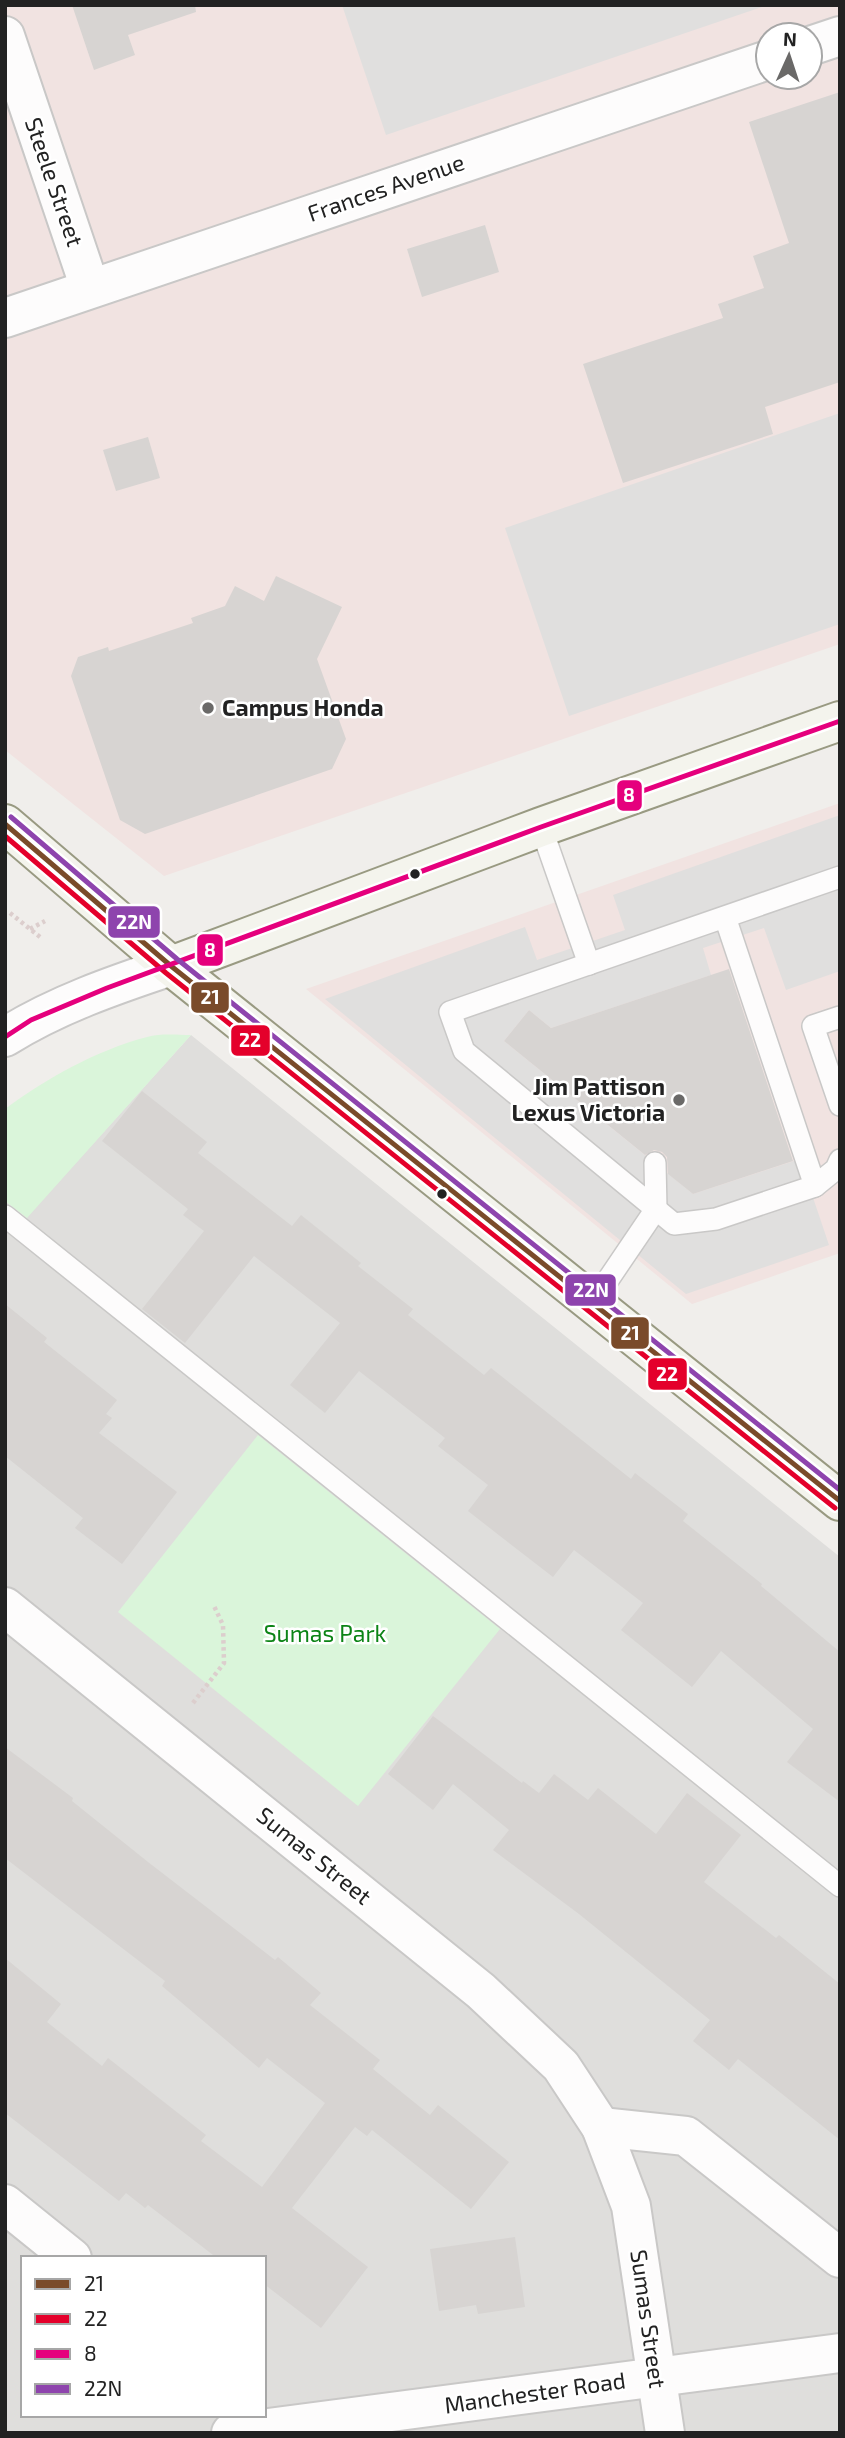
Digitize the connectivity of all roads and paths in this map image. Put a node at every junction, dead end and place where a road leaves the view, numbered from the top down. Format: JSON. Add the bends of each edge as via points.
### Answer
{"nodes":[{"id":1,"x":5,"y":36,"type":"edge"},
{"id":2,"x":754,"y":65,"type":"edge"},
{"id":3,"x":90,"y":288,"type":"junction"},
{"id":4,"x":5,"y":318,"type":"edge"},
{"id":5,"x":840,"y":721,"type":"edge"},
{"id":6,"x":5,"y":824,"type":"edge"},
{"id":7,"x":541,"y":827,"type":"junction"},
{"id":8,"x":840,"y":877,"type":"edge"},
{"id":9,"x":10,"y":913,"type":"dead end"},
{"id":10,"x":725,"y":917,"type":"junction"},
{"id":11,"x":45,"y":921,"type":"dead end"},
{"id":12,"x":30,"y":929,"type":"junction"},
{"id":13,"x":40,"y":937,"type":"dead end"},
{"id":14,"x":589,"y":964,"type":"junction"},
{"id":15,"x":171,"y":966,"type":"junction"},
{"id":16,"x":840,"y":1017,"type":"edge"},
{"id":17,"x":5,"y":1037,"type":"edge"},
{"id":18,"x":840,"y":1105,"type":"edge"},
{"id":19,"x":840,"y":1160,"type":"edge"},
{"id":20,"x":655,"y":1163,"type":"dead end"},
{"id":21,"x":815,"y":1186,"type":"junction"},
{"id":22,"x":656,"y":1209,"type":"junction"},
{"id":23,"x":5,"y":1216,"type":"edge"},
{"id":24,"x":593,"y":1302,"type":"junction"},
{"id":25,"x":840,"y":1501,"type":"edge"},
{"id":26,"x":214,"y":1606,"type":"dead end"},
{"id":27,"x":5,"y":1607,"type":"edge"},
{"id":28,"x":190,"y":1707,"type":"dead end"},
{"id":29,"x":840,"y":1886,"type":"edge"},
{"id":30,"x":601,"y":2127,"type":"junction"},
{"id":31,"x":5,"y":2204,"type":"edge"},
{"id":32,"x":70,"y":2256,"type":"edge"},
{"id":33,"x":840,"y":2258,"type":"edge"},
{"id":34,"x":840,"y":2353,"type":"edge"},
{"id":35,"x":656,"y":2376,"type":"junction"},
{"id":36,"x":232,"y":2433,"type":"edge"},
{"id":37,"x":664,"y":2433,"type":"edge"}],
"edges":[{"from":1,"to":3,"type":"street","name":"Steele Street"},
{"from":2,"to":3,"type":"street","name":"Frances Avenue"},
{"from":3,"to":4,"type":"street","name":"Frances Avenue"},
{"from":5,"to":7,"type":"main road"},
{"from":6,"to":15,"type":"main road"},
{"from":7,"to":14,"type":"lane"},
{"from":7,"to":15,"type":"main road"},
{"from":8,"to":10,"type":"lane"},
{"from":9,"to":12,"type":"path"},
{"from":10,"to":14,"type":"lane"},
{"from":10,"to":21,"type":"lane"},
{"from":11,"to":12,"type":"path"},
{"from":12,"to":13,"type":"path"},
{"from":14,"to":22,"type":"lane","via":[[450,1012],[464,1051]]},
{"from":15,"to":17,"type":"street","via":[[32,1020]]},
{"from":15,"to":24,"type":"main road"},
{"from":16,"to":18,"type":"lane","via":[[813,1027]]},
{"from":19,"to":21,"type":"lane"},
{"from":20,"to":22,"type":"lane"},
{"from":21,"to":22,"type":"lane","via":[[716,1219],[674,1224]]},
{"from":22,"to":24,"type":"lane"},
{"from":23,"to":29,"type":"lane"},
{"from":24,"to":25,"type":"main road"},
{"from":26,"to":28,"type":"path","via":[[223,1625],[224,1663]]},
{"from":27,"to":30,"type":"street","name":"Sumas Street","via":[[481,1991],[561,2066]]},
{"from":30,"to":33,"type":"street","via":[[686,2136]]},
{"from":30,"to":35,"type":"street","name":"Sumas Street","via":[[631,2206]]},
{"from":31,"to":32,"type":"street"},
{"from":34,"to":35,"type":"street","name":"Manchester Road"},
{"from":35,"to":36,"type":"street","name":"Manchester Road"},
{"from":35,"to":37,"type":"street","name":"Sumas Street"}]}
